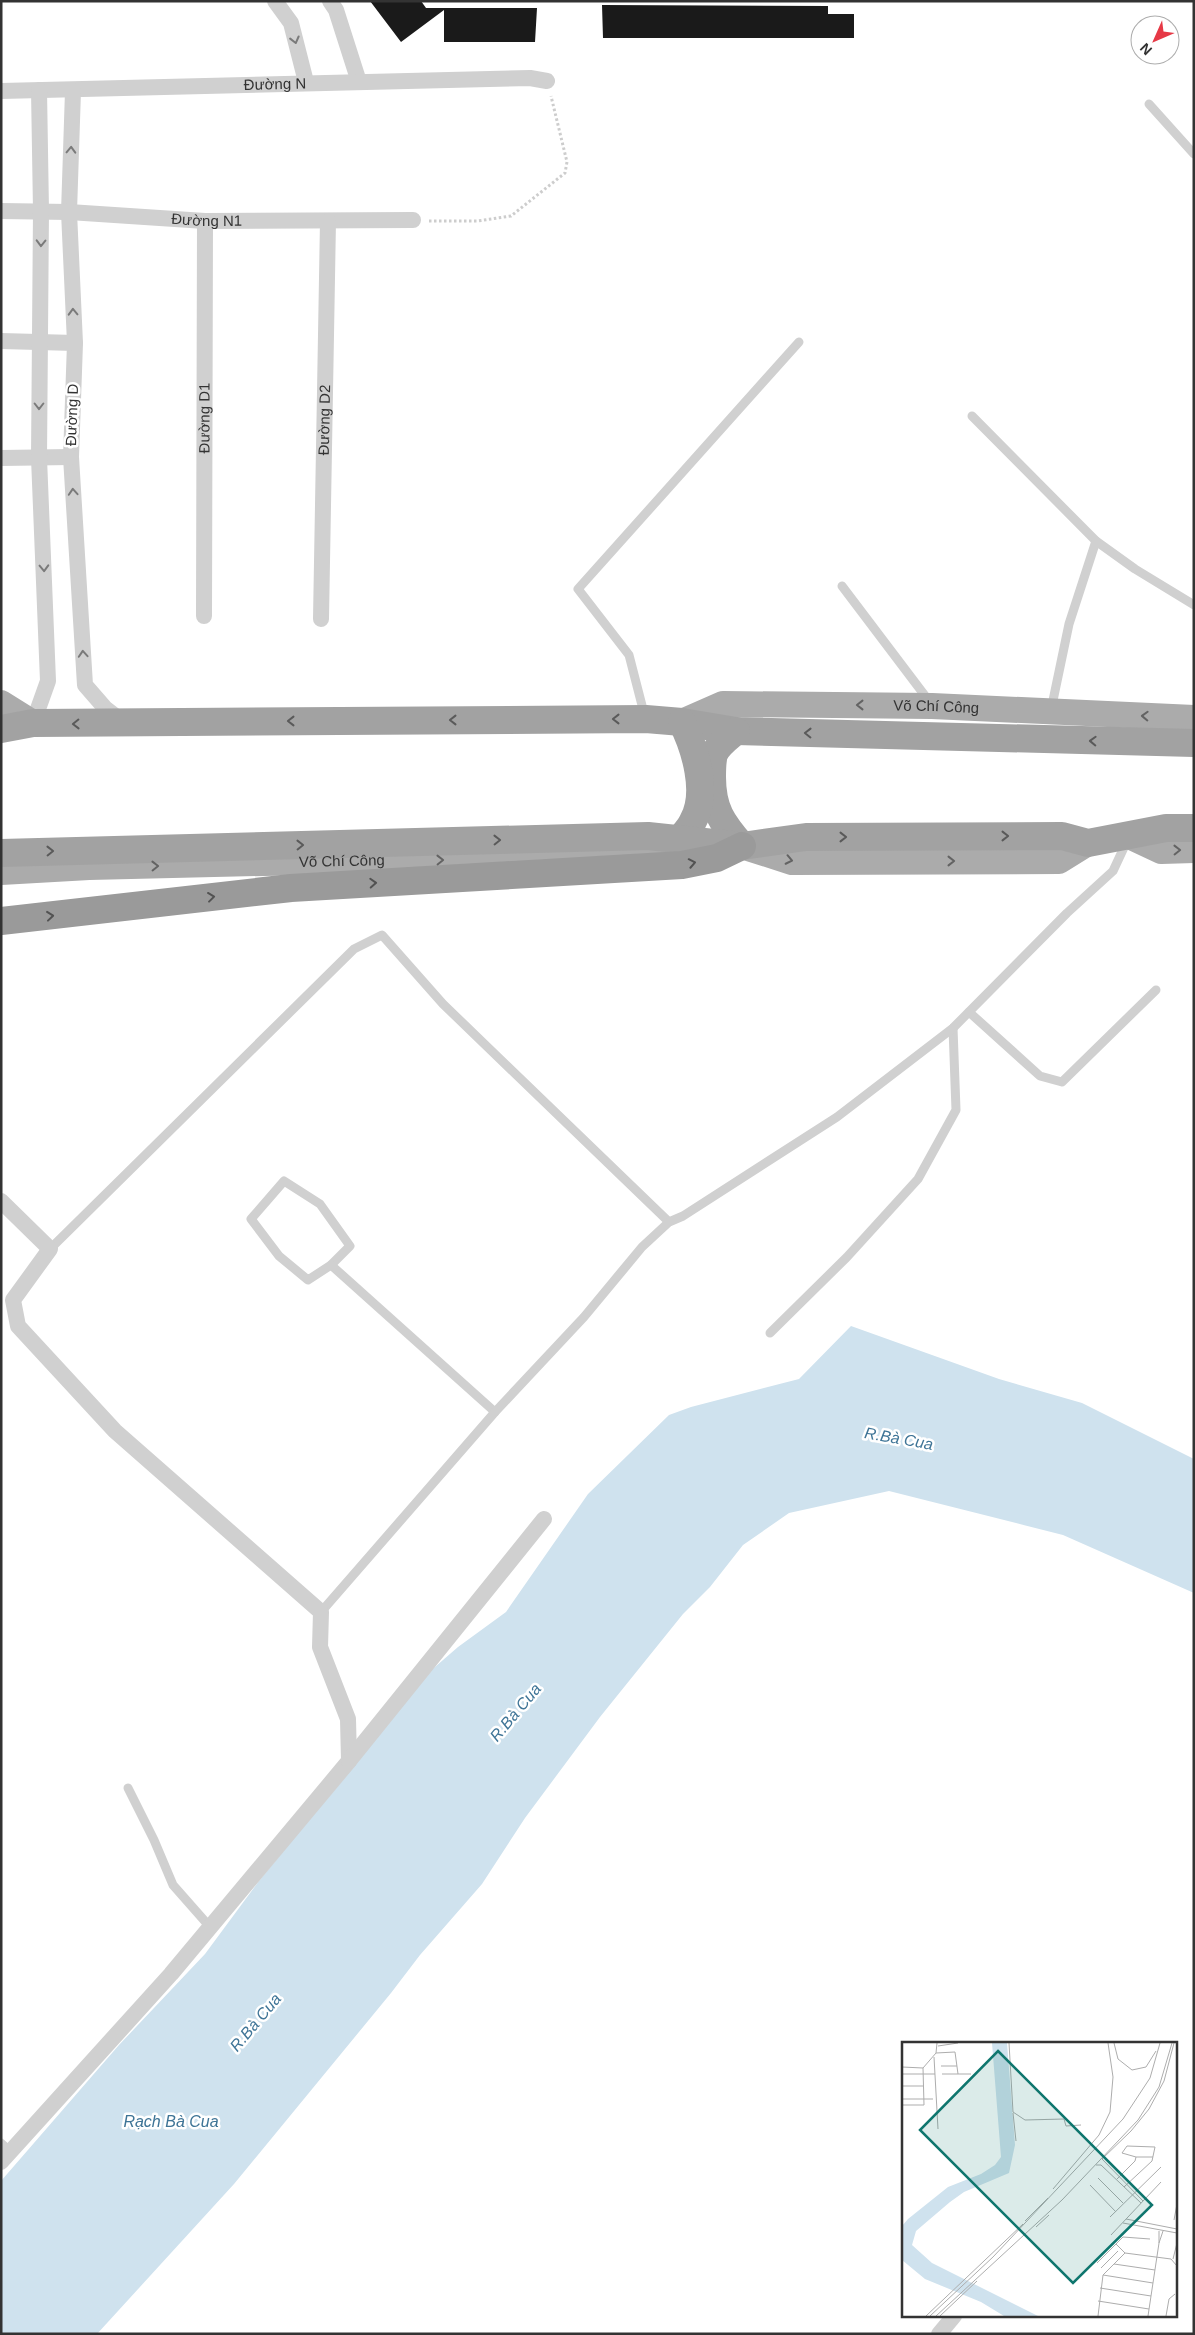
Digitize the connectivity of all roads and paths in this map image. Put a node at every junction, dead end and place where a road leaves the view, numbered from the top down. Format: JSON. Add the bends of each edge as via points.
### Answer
{"nodes":[{"id":1,"x":275,"y":1,"type":"edge"},
{"id":2,"x":330,"y":1,"type":"edge"},
{"id":3,"x":547,"y":81,"type":"joint"},
{"id":4,"x":306,"y":82,"type":"junction"},
{"id":5,"x":358,"y":82,"type":"junction"},
{"id":6,"x":38,"y":90,"type":"junction"},
{"id":7,"x":1,"y":91,"type":"edge"},
{"id":8,"x":73,"y":91,"type":"junction"},
{"id":9,"x":1149,"y":104,"type":"dead end"},
{"id":10,"x":1194,"y":154,"type":"edge"},
{"id":11,"x":1,"y":211,"type":"edge"},
{"id":12,"x":41,"y":211,"type":"junction"},
{"id":13,"x":69,"y":212,"type":"junction"},
{"id":14,"x":413,"y":220,"type":"joint"},
{"id":15,"x":205,"y":221,"type":"junction"},
{"id":16,"x":328,"y":221,"type":"junction"},
{"id":17,"x":1,"y":341,"type":"edge"},
{"id":18,"x":39,"y":342,"type":"junction"},
{"id":19,"x":75,"y":342,"type":"junction"},
{"id":20,"x":799,"y":342,"type":"dead end"},
{"id":21,"x":972,"y":416,"type":"dead end"},
{"id":22,"x":70,"y":457,"type":"junction"},
{"id":23,"x":1,"y":458,"type":"edge"},
{"id":24,"x":39,"y":458,"type":"junction"},
{"id":25,"x":1096,"y":541,"type":"junction"},
{"id":26,"x":842,"y":586,"type":"dead end"},
{"id":27,"x":1194,"y":605,"type":"edge"},
{"id":28,"x":204,"y":616,"type":"dead end"},
{"id":29,"x":321,"y":619,"type":"dead end"},
{"id":30,"x":1,"y":703,"type":"edge"},
{"id":31,"x":932,"y":706,"type":"junction"},
{"id":32,"x":1050,"y":712,"type":"junction"},
{"id":33,"x":1194,"y":718,"type":"edge"},
{"id":34,"x":646,"y":719,"type":"junction"},
{"id":35,"x":123,"y":722,"type":"junction"},
{"id":36,"x":682,"y":722,"type":"junction"},
{"id":37,"x":33,"y":723,"type":"junction"},
{"id":38,"x":1,"y":728,"type":"edge"},
{"id":39,"x":736,"y":731,"type":"junction"},
{"id":40,"x":932,"y":736,"type":"junction"},
{"id":41,"x":1045,"y":739,"type":"junction"},
{"id":42,"x":1194,"y":743,"type":"edge"},
{"id":43,"x":1194,"y":828,"type":"edge"},
{"id":44,"x":1129,"y":836,"type":"junction"},
{"id":45,"x":679,"y":840,"type":"junction"},
{"id":46,"x":742,"y":846,"type":"junction"},
{"id":47,"x":1194,"y":850,"type":"edge"},
{"id":48,"x":1,"y":853,"type":"edge"},
{"id":49,"x":1,"y":872,"type":"edge"},
{"id":50,"x":1,"y":922,"type":"edge"},
{"id":51,"x":1156,"y":990,"type":"dead end"},
{"id":52,"x":969,"y":1012,"type":"junction"},
{"id":53,"x":953,"y":1028,"type":"junction"},
{"id":54,"x":1,"y":1202,"type":"edge"},
{"id":55,"x":669,"y":1222,"type":"junction"},
{"id":56,"x":50,"y":1249,"type":"junction"},
{"id":57,"x":331,"y":1265,"type":"junction"},
{"id":58,"x":770,"y":1333,"type":"dead end"},
{"id":59,"x":494,"y":1412,"type":"junction"},
{"id":60,"x":544,"y":1519,"type":"dead end"},
{"id":61,"x":321,"y":1612,"type":"junction"},
{"id":62,"x":349,"y":1762,"type":"junction"},
{"id":63,"x":128,"y":1788,"type":"dead end"},
{"id":64,"x":210,"y":1927,"type":"junction"},
{"id":65,"x":4,"y":2153,"type":"edge"},
{"id":66,"x":952,"y":2318,"type":"edge"},
{"id":67,"x":939,"y":2334,"type":"edge"}],
"edges":[{"from":1,"to":4,"type":"street","one_way":true,"via":[[291,23]]},
{"from":2,"to":5,"type":"street","via":[[336,10]]},
{"from":3,"to":5,"type":"street","name":"Đường N","via":[[530,78]]},
{"from":3,"to":14,"type":"path","via":[[567,162],[565,173],[511,216],[478,221]]},
{"from":4,"to":5,"type":"street","name":"Đường N"},
{"from":4,"to":8,"type":"street","name":"Đường N"},
{"from":6,"to":7,"type":"street","name":"Đường N"},
{"from":6,"to":8,"type":"street","name":"Đường N"},
{"from":6,"to":12,"type":"street"},
{"from":13,"to":8,"type":"street","name":"Đường D","one_way":true},
{"from":9,"to":10,"type":"lane"},
{"from":11,"to":12,"type":"street","name":"Đường N1"},
{"from":12,"to":13,"type":"street","name":"Đường N1"},
{"from":12,"to":18,"type":"street","one_way":true},
{"from":13,"to":15,"type":"street","name":"Đường N1"},
{"from":19,"to":13,"type":"street","name":"Đường D","one_way":true},
{"from":14,"to":16,"type":"street","name":"Đường N1"},
{"from":15,"to":16,"type":"street","name":"Đường N1"},
{"from":15,"to":28,"type":"street","name":"Đường D1"},
{"from":16,"to":29,"type":"street","name":"Đường D2"},
{"from":17,"to":18,"type":"street"},
{"from":18,"to":19,"type":"street"},
{"from":18,"to":24,"type":"street","one_way":true},
{"from":19,"to":22,"type":"street","name":"Đường D"},
{"from":20,"to":34,"type":"lane","via":[[578,589],[629,656]]},
{"from":21,"to":25,"type":"lane"},
{"from":22,"to":24,"type":"street"},
{"from":35,"to":22,"type":"street","name":"Đường D","one_way":true,"via":[[105,708],[85,685]]},
{"from":23,"to":24,"type":"street"},
{"from":24,"to":37,"type":"street","one_way":true,"via":[[48,681]]},
{"from":25,"to":27,"type":"lane"},
{"from":25,"to":32,"type":"lane","via":[[1069,624]]},
{"from":26,"to":31,"type":"lane"},
{"from":30,"to":37,"type":"main road"},
{"from":31,"to":32,"type":"main road","name":"Võ Chí Công"},
{"from":31,"to":36,"type":"main road","name":"Võ Chí Công","one_way":true,"via":[[723,704]]},
{"from":31,"to":40,"type":"main road"},
{"from":33,"to":32,"type":"main road","name":"Võ Chí Công","one_way":true},
{"from":32,"to":41,"type":"main road"},
{"from":34,"to":35,"type":"highway","name":"Võ Chí Công","one_way":true},
{"from":34,"to":36,"type":"highway","name":"Võ Chí Công"},
{"from":35,"to":37,"type":"highway","name":"Võ Chí Công","one_way":true},
{"from":36,"to":39,"type":"highway","name":"Võ Chí Công"},
{"from":36,"to":45,"type":"highway","via":[[699,767],[699,787],[694,820]]},
{"from":37,"to":38,"type":"highway","name":"Võ Chí Công"},
{"from":40,"to":39,"type":"highway","name":"Võ Chí Công","one_way":true},
{"from":39,"to":46,"type":"highway","via":[[715,753],[712,789],[715,809]]},
{"from":40,"to":41,"type":"highway","name":"Võ Chí Công"},
{"from":42,"to":41,"type":"highway","name":"Võ Chí Công","one_way":true},
{"from":43,"to":44,"type":"highway","name":"Võ Chí Công","via":[[1166,828]]},
{"from":46,"to":44,"type":"highway","name":"Võ Chí Công","one_way":true,"via":[[806,837],[1062,836],[1088,843]]},
{"from":44,"to":47,"type":"main road","one_way":true,"via":[[1161,851]]},
{"from":44,"to":52,"type":"lane","via":[[1113,871]]},
{"from":45,"to":46,"type":"highway","name":"Võ Chí Công"},
{"from":48,"to":45,"type":"highway","name":"Võ Chí Công","one_way":true,"via":[[648,836]]},
{"from":49,"to":45,"type":"main road","name":"Võ Chí Công","one_way":true,"via":[[89,867],[644,854],[666,850]]},
{"from":50,"to":46,"type":"highway","one_way":true,"via":[[291,888],[682,865],[717,858]]},
{"from":51,"to":52,"type":"lane","via":[[1062,1082],[1040,1076]]},
{"from":52,"to":53,"type":"lane"},
{"from":53,"to":55,"type":"lane","via":[[837,1117]]},
{"from":53,"to":58,"type":"lane","via":[[956,1110],[918,1179],[847,1257]]},
{"from":54,"to":56,"type":"street"},
{"from":55,"to":56,"type":"lane","via":[[443,1004],[382,935],[354,949]]},
{"from":55,"to":59,"type":"lane"},
{"from":56,"to":61,"type":"street","via":[[13,1300],[18,1326],[115,1431]]},
{"from":57,"to":57,"type":"lane","via":[[308,1280],[279,1256],[251,1219],[284,1181],[320,1204],[350,1246]]},
{"from":57,"to":59,"type":"lane"},
{"from":59,"to":61,"type":"lane"},
{"from":60,"to":62,"type":"street"},
{"from":61,"to":62,"type":"street","via":[[320,1647],[348,1719]]},
{"from":62,"to":64,"type":"street"},
{"from":63,"to":64,"type":"lane","via":[[173,1885]]},
{"from":64,"to":65,"type":"street","via":[[171,1974]]},
{"from":66,"to":67,"type":"street"}]}
